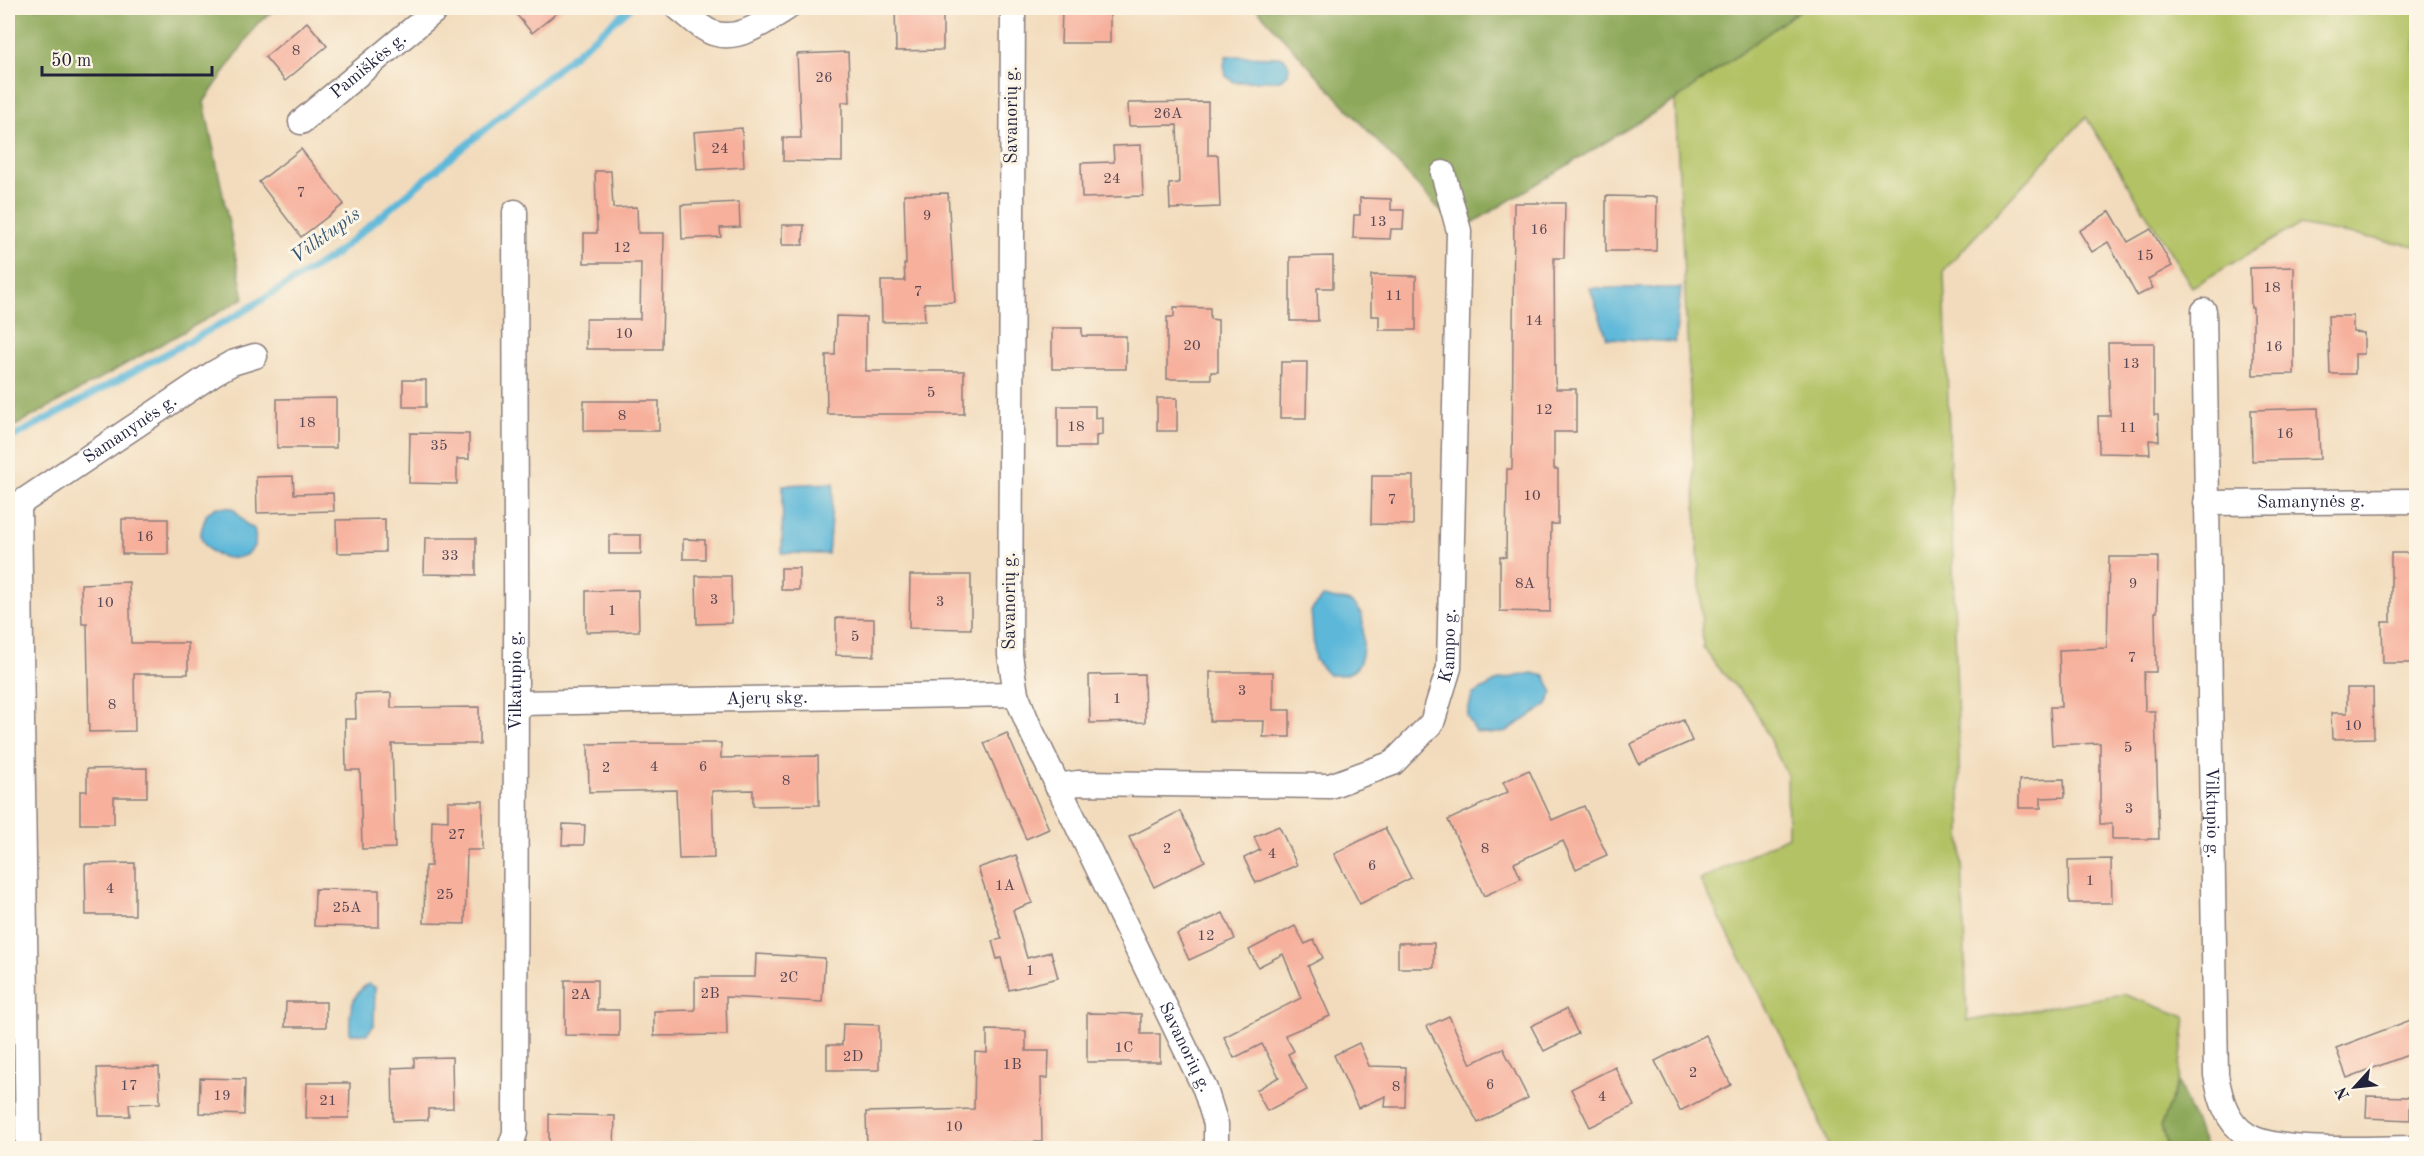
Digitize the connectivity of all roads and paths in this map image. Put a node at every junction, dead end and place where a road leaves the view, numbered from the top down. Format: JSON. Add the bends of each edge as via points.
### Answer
{"nodes":[{"id":1,"x":438,"y":8,"type":"edge"},
{"id":2,"x":678,"y":8,"type":"edge"},
{"id":3,"x":788,"y":8,"type":"edge"},
{"id":4,"x":1013,"y":8,"type":"edge"},
{"id":5,"x":301,"y":122,"type":"dead end"},
{"id":6,"x":1443,"y":173,"type":"dead end"},
{"id":7,"x":515,"y":212,"type":"dead end"},
{"id":8,"x":2204,"y":311,"type":"dead end"},
{"id":9,"x":255,"y":356,"type":"dead end"},
{"id":10,"x":2416,"y":501,"type":"edge"},
{"id":11,"x":2206,"y":504,"type":"junction"},
{"id":12,"x":13,"y":506,"type":"edge"},
{"id":13,"x":1016,"y":694,"type":"junction"},
{"id":14,"x":518,"y":703,"type":"junction"},
{"id":15,"x":1057,"y":786,"type":"junction"},
{"id":16,"x":2416,"y":1148,"type":"edge"},
{"id":17,"x":28,"y":1149,"type":"edge"},
{"id":18,"x":510,"y":1149,"type":"edge"},
{"id":19,"x":1216,"y":1149,"type":"edge"}],
"edges":[{"from":1,"to":5,"type":"street","name":"Pamiškės g."},
{"from":2,"to":3,"type":"street","via":[[711,33],[729,36],[755,27]]},
{"from":4,"to":13,"type":"street","name":"Savanorių g.","via":[[1010,655]]},
{"from":6,"to":15,"type":"street","name":"Kampo g.","via":[[1459,231],[1449,668],[1432,723],[1393,763],[1330,786],[1078,783]]},
{"from":7,"to":14,"type":"street","name":"Vilkatupio g."},
{"from":8,"to":11,"type":"street","name":"Vilktupio g."},
{"from":9,"to":12,"type":"street","name":"Samanynės g.","via":[[214,373]]},
{"from":10,"to":11,"type":"street","name":"Samanynės g."},
{"from":11,"to":16,"type":"street","name":"Vilktupio g.","via":[[2216,1075],[2220,1097],[2230,1118],[2246,1135],[2267,1144]]},
{"from":12,"to":17,"type":"street"},
{"from":13,"to":14,"type":"street","name":"Ajerų skg."},
{"from":13,"to":15,"type":"street","name":"Savanorių g."},
{"from":14,"to":18,"type":"street","name":"Vilkatupio g.","via":[[515,1133]]},
{"from":15,"to":19,"type":"street","name":"Savanorių g.","via":[[1205,1089],[1216,1124]]}]}
